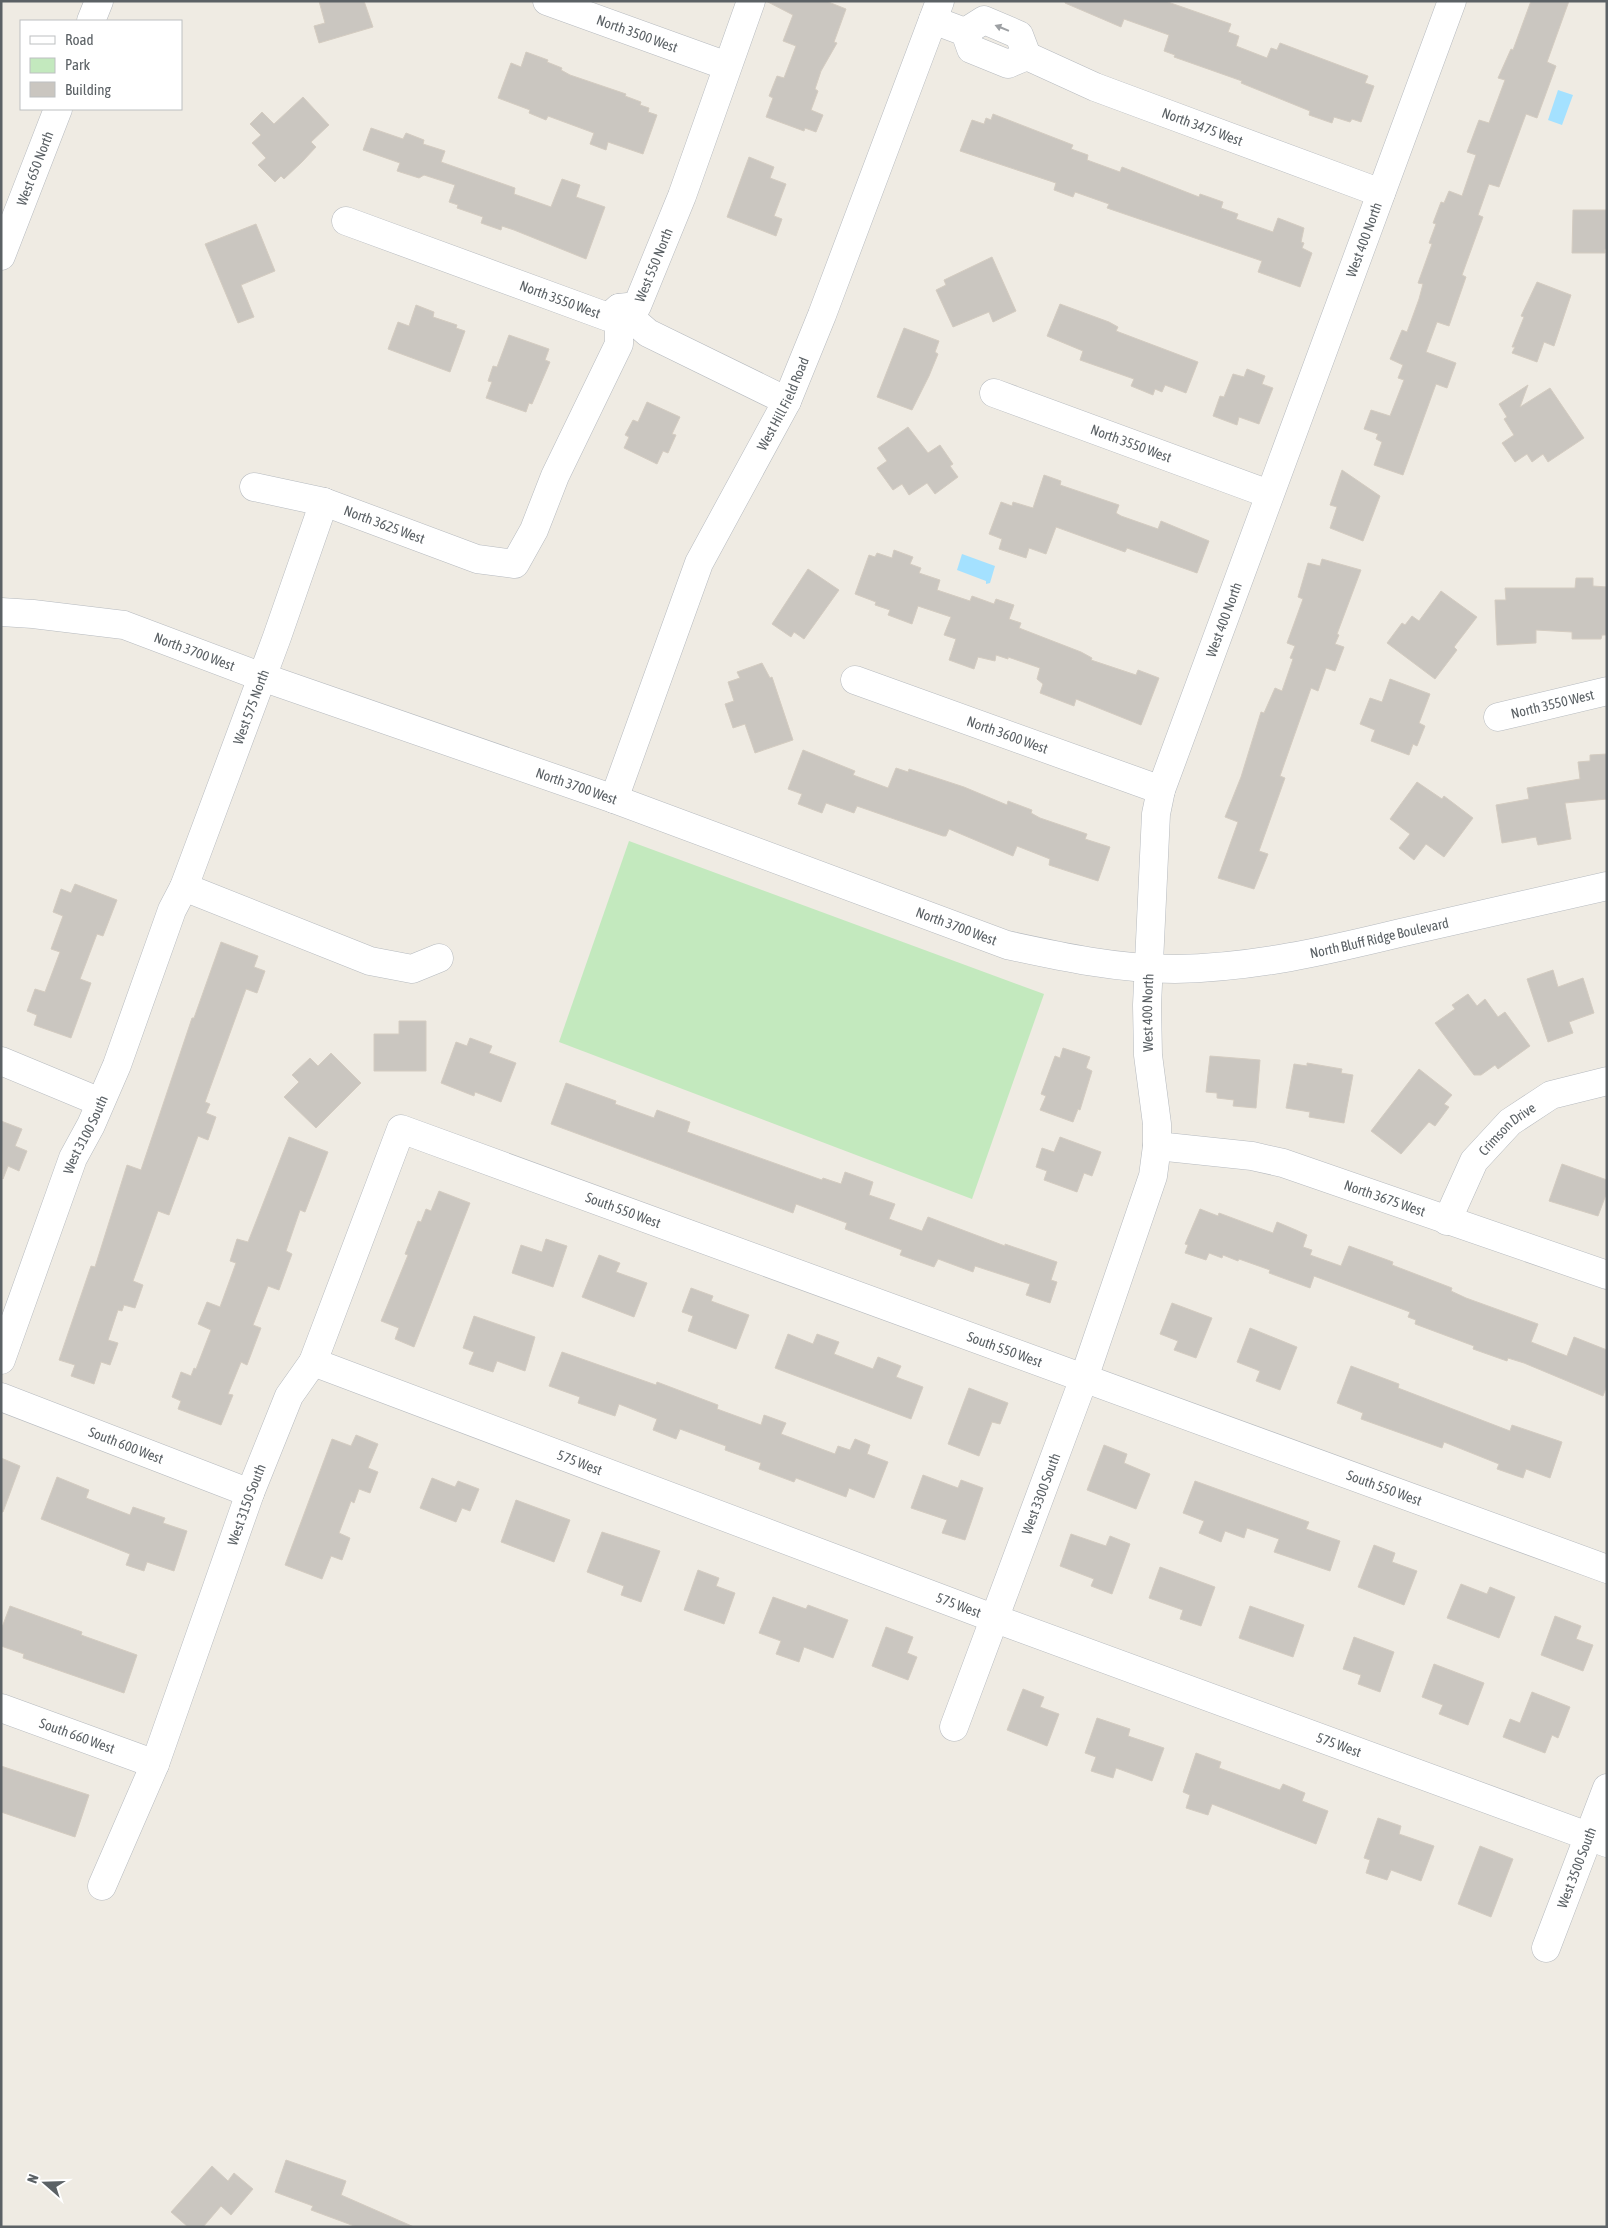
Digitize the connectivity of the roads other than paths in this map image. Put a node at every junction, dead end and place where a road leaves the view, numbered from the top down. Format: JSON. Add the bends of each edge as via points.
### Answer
{"nodes":[{"id":1,"x":99,"y":1,"type":"edge"},
{"id":2,"x":547,"y":1,"type":"edge"},
{"id":3,"x":751,"y":1,"type":"edge"},
{"id":4,"x":1452,"y":1,"type":"edge"},
{"id":5,"x":936,"y":10,"type":"edge"},
{"id":6,"x":92,"y":20,"type":"edge"},
{"id":7,"x":728,"y":66,"type":"junction"},
{"id":8,"x":58,"y":110,"type":"edge"},
{"id":9,"x":1381,"y":194,"type":"junction"},
{"id":10,"x":346,"y":221,"type":"dead end"},
{"id":11,"x":1,"y":256,"type":"edge"},
{"id":12,"x":620,"y":308,"type":"junction"},
{"id":13,"x":994,"y":393,"type":"dead end"},
{"id":14,"x":787,"y":400,"type":"junction"},
{"id":15,"x":254,"y":487,"type":"dead end"},
{"id":16,"x":1269,"y":494,"type":"junction"},
{"id":17,"x":324,"y":502,"type":"junction"},
{"id":18,"x":515,"y":564,"type":"joint"},
{"id":19,"x":1,"y":612,"type":"edge"},
{"id":20,"x":262,"y":677,"type":"junction"},
{"id":21,"x":855,"y":680,"type":"dead end"},
{"id":22,"x":1607,"y":691,"type":"edge"},
{"id":23,"x":1498,"y":717,"type":"dead end"},
{"id":24,"x":1161,"y":790,"type":"junction"},
{"id":25,"x":614,"y":799,"type":"junction"},
{"id":26,"x":1607,"y":886,"type":"edge"},
{"id":27,"x":178,"y":898,"type":"junction"},
{"id":28,"x":439,"y":958,"type":"dead end"},
{"id":29,"x":1150,"y":968,"type":"junction"},
{"id":30,"x":1,"y":1060,"type":"edge"},
{"id":31,"x":1607,"y":1081,"type":"edge"},
{"id":32,"x":100,"y":1102,"type":"junction"},
{"id":33,"x":400,"y":1129,"type":"joint"},
{"id":34,"x":1157,"y":1146,"type":"junction"},
{"id":35,"x":1446,"y":1221,"type":"junction"},
{"id":36,"x":1122,"y":1260,"type":"joint"},
{"id":37,"x":1607,"y":1275,"type":"edge"},
{"id":38,"x":1,"y":1360,"type":"edge"},
{"id":39,"x":313,"y":1362,"type":"junction"},
{"id":40,"x":1084,"y":1378,"type":"junction"},
{"id":41,"x":1,"y":1397,"type":"edge"},
{"id":42,"x":250,"y":1493,"type":"junction"},
{"id":43,"x":1607,"y":1569,"type":"edge"},
{"id":44,"x":994,"y":1618,"type":"junction"},
{"id":45,"x":1,"y":1708,"type":"edge"},
{"id":46,"x":954,"y":1727,"type":"dead end"},
{"id":47,"x":155,"y":1764,"type":"junction"},
{"id":48,"x":1607,"y":1788,"type":"edge"},
{"id":49,"x":1598,"y":1840,"type":"edge"},
{"id":50,"x":102,"y":1886,"type":"dead end"},
{"id":51,"x":1546,"y":1948,"type":"dead end"}],
"edges":[{"from":1,"to":6,"type":"street"},
{"from":2,"to":7,"type":"street","name":"North 3500 West"},
{"from":3,"to":7,"type":"street","name":"West 550 North"},
{"from":4,"to":9,"type":"street","name":"West 400 North"},
{"from":5,"to":9,"type":"street","name":"North 3475 West","via":[[965,32],[984,20],[1019,35],[1027,56],[1095,87]]},
{"from":5,"to":14,"type":"street","name":"West Hill Field Road"},
{"from":7,"to":12,"type":"street","name":"West 550 North","via":[[682,196],[637,306]]},
{"from":8,"to":11,"type":"street","name":"West 650 North"},
{"from":9,"to":16,"type":"street","name":"West 400 North"},
{"from":10,"to":12,"type":"street","name":"North 3550 West","via":[[608,317]]},
{"from":12,"to":14,"type":"street","name":"North 3550 West","via":[[648,333]]},
{"from":12,"to":18,"type":"street","name":"West 550 North","via":[[619,344],[555,476],[534,530]]},
{"from":13,"to":16,"type":"street","name":"North 3550 West"},
{"from":14,"to":25,"type":"street","name":"West Hill Field Road","via":[[699,563]]},
{"from":15,"to":17,"type":"street","name":"North 3625 West"},
{"from":16,"to":24,"type":"street","name":"West 400 North"},
{"from":17,"to":18,"type":"street","name":"North 3625 West","via":[[477,559]]},
{"from":17,"to":20,"type":"street","name":"West 575 North"},
{"from":19,"to":20,"type":"street","name":"North 3700 West","via":[[124,625]]},
{"from":20,"to":25,"type":"street","name":"North 3700 West"},
{"from":20,"to":27,"type":"street","name":"West 575 North"},
{"from":21,"to":24,"type":"street","name":"North 3600 West"},
{"from":22,"to":23,"type":"street","name":"North 3550 West"},
{"from":24,"to":29,"type":"street","name":"West 400 North","via":[[1156,814]]},
{"from":25,"to":29,"type":"street","name":"North 3700 West","via":[[1007,945],[1060,957]]},
{"from":26,"to":29,"type":"street","name":"North Bluff Ridge Boulevard","via":[[1313,954],[1242,965]]},
{"from":27,"to":28,"type":"street","via":[[370,960],[412,969]]},
{"from":27,"to":32,"type":"street","name":"West 3100 South","via":[[129,1036]]},
{"from":29,"to":34,"type":"street","name":"West 400 North","via":[[1148,1055]]},
{"from":30,"to":32,"type":"street"},
{"from":31,"to":35,"type":"street","name":"Crimson Drive","via":[[1551,1095],[1510,1122],[1474,1161]]},
{"from":32,"to":38,"type":"street","name":"West 3100 South","via":[[73,1158]]},
{"from":33,"to":39,"type":"street","name":"West 3150 South"},
{"from":33,"to":40,"type":"street","name":"South 550 West"},
{"from":34,"to":35,"type":"street","name":"North 3675 West","via":[[1252,1156],[1283,1163]]},
{"from":34,"to":36,"type":"street","name":"West 400 North","via":[[1153,1176]]},
{"from":35,"to":37,"type":"street","name":"North 3675 West"},
{"from":36,"to":40,"type":"street","name":"West 3300 South"},
{"from":39,"to":42,"type":"street","name":"West 3150 South","via":[[289,1396]]},
{"from":39,"to":44,"type":"street","name":"575 West"},
{"from":40,"to":43,"type":"street","name":"South 550 West"},
{"from":40,"to":44,"type":"street","name":"West 3300 South"},
{"from":41,"to":42,"type":"street","name":"South 600 West"},
{"from":42,"to":47,"type":"street","name":"West 3150 South"},
{"from":44,"to":46,"type":"street","name":"West 3300 South"},
{"from":44,"to":49,"type":"street","name":"575 West"},
{"from":45,"to":47,"type":"street","name":"South 660 West"},
{"from":47,"to":50,"type":"street","name":"West 3150 South"},
{"from":48,"to":49,"type":"street","name":"West 3500 South"},
{"from":49,"to":51,"type":"street","name":"West 3500 South"}]}
